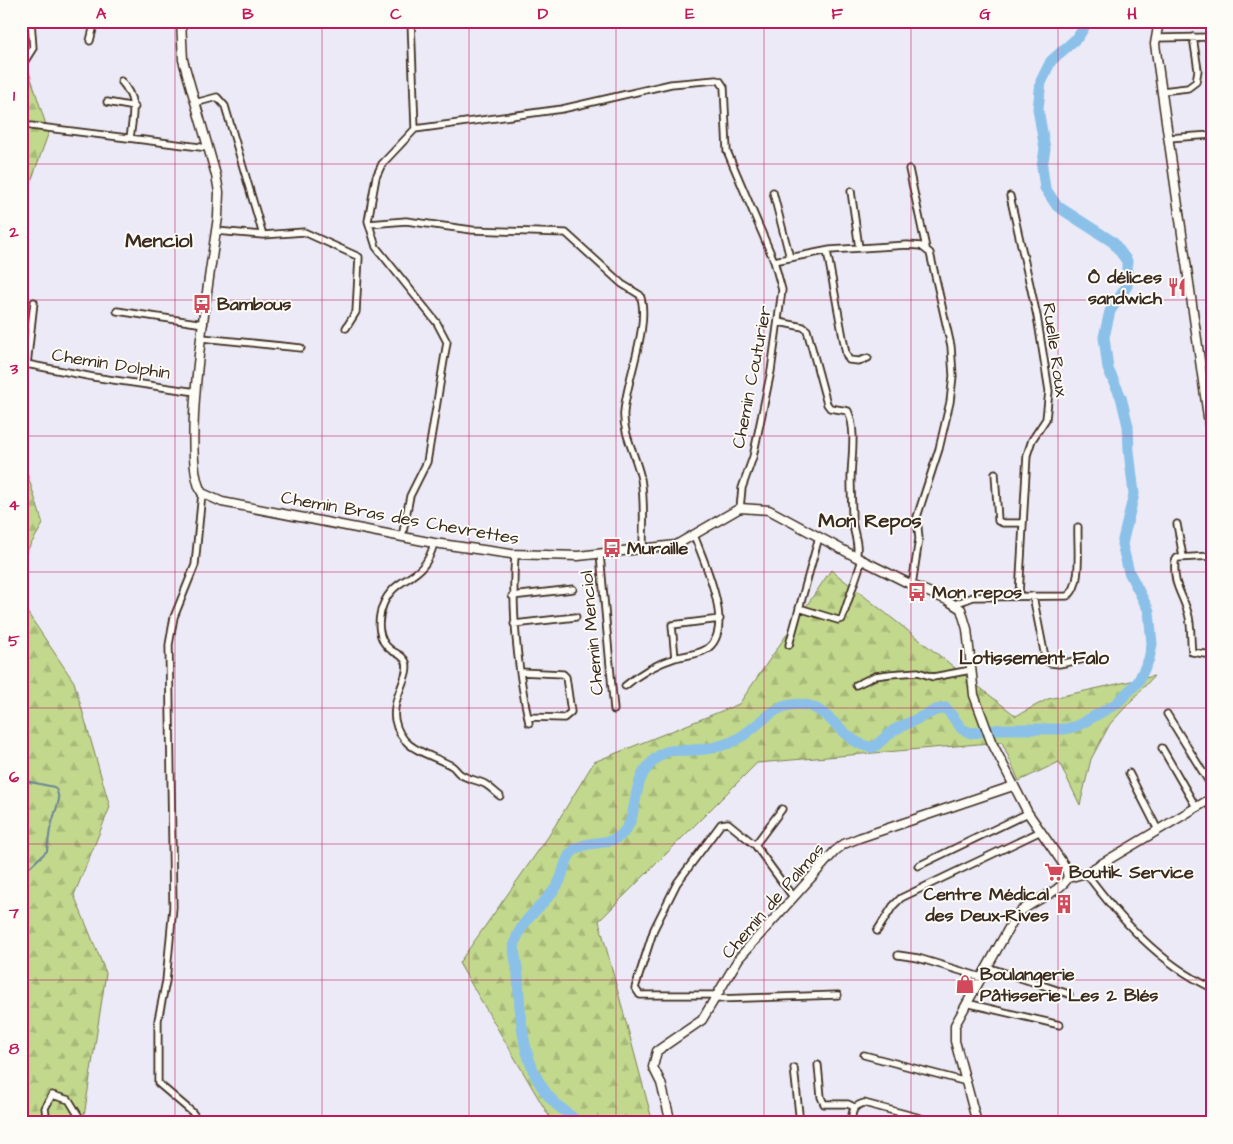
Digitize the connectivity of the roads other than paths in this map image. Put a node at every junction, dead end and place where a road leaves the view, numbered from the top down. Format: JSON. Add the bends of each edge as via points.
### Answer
{"nodes":[{"id":1,"x":31,"y":21,"type":"edge"},
{"id":2,"x":95,"y":21,"type":"edge"},
{"id":3,"x":181,"y":21,"type":"edge"},
{"id":4,"x":411,"y":21,"type":"edge"},
{"id":5,"x":1159,"y":21,"type":"edge"},
{"id":6,"x":1193,"y":37,"type":"junction"},
{"id":7,"x":1212,"y":37,"type":"edge"},
{"id":8,"x":1156,"y":38,"type":"junction"},
{"id":9,"x":90,"y":41,"type":"dead end"},
{"id":10,"x":21,"y":67,"type":"edge"},
{"id":11,"x":121,"y":81,"type":"dead end"},
{"id":12,"x":1162,"y":91,"type":"junction"},
{"id":13,"x":107,"y":102,"type":"dead end"},
{"id":14,"x":196,"y":103,"type":"junction"},
{"id":15,"x":135,"y":107,"type":"junction"},
{"id":16,"x":31,"y":126,"type":"dead end"},
{"id":17,"x":415,"y":129,"type":"junction"},
{"id":18,"x":1212,"y":135,"type":"edge"},
{"id":19,"x":130,"y":138,"type":"junction"},
{"id":20,"x":1168,"y":138,"type":"junction"},
{"id":21,"x":208,"y":148,"type":"junction"},
{"id":22,"x":909,"y":168,"type":"dead end"},
{"id":23,"x":851,"y":191,"type":"dead end"},
{"id":24,"x":773,"y":192,"type":"dead end"},
{"id":25,"x":1010,"y":196,"type":"dead end"},
{"id":26,"x":368,"y":224,"type":"junction"},
{"id":27,"x":216,"y":231,"type":"junction"},
{"id":28,"x":264,"y":235,"type":"junction"},
{"id":29,"x":859,"y":248,"type":"junction"},
{"id":30,"x":926,"y":248,"type":"junction"},
{"id":31,"x":827,"y":250,"type":"junction"},
{"id":32,"x":790,"y":258,"type":"junction"},
{"id":33,"x":774,"y":261,"type":"junction"},
{"id":34,"x":34,"y":302,"type":"dead end"},
{"id":35,"x":117,"y":311,"type":"dead end"},
{"id":36,"x":779,"y":322,"type":"junction"},
{"id":37,"x":204,"y":324,"type":"junction"},
{"id":38,"x":346,"y":328,"type":"dead end"},
{"id":39,"x":202,"y":338,"type":"junction"},
{"id":40,"x":301,"y":348,"type":"dead end"},
{"id":41,"x":868,"y":358,"type":"dead end"},
{"id":42,"x":24,"y":364,"type":"edge"},
{"id":43,"x":196,"y":392,"type":"junction"},
{"id":44,"x":1212,"y":441,"type":"edge"},
{"id":45,"x":994,"y":473,"type":"dead end"},
{"id":46,"x":202,"y":494,"type":"junction"},
{"id":47,"x":740,"y":508,"type":"junction"},
{"id":48,"x":1023,"y":523,"type":"junction"},
{"id":49,"x":1177,"y":524,"type":"dead end"},
{"id":50,"x":1078,"y":527,"type":"dead end"},
{"id":51,"x":694,"y":535,"type":"junction"},
{"id":52,"x":402,"y":537,"type":"junction"},
{"id":53,"x":819,"y":537,"type":"junction"},
{"id":54,"x":434,"y":543,"type":"junction"},
{"id":55,"x":642,"y":548,"type":"junction"},
{"id":56,"x":515,"y":554,"type":"junction"},
{"id":57,"x":600,"y":554,"type":"junction"},
{"id":58,"x":1212,"y":556,"type":"edge"},
{"id":59,"x":1183,"y":557,"type":"junction"},
{"id":60,"x":859,"y":559,"type":"junction"},
{"id":61,"x":912,"y":585,"type":"junction"},
{"id":62,"x":572,"y":589,"type":"dead end"},
{"id":63,"x":1019,"y":595,"type":"junction"},
{"id":64,"x":512,"y":596,"type":"junction"},
{"id":65,"x":1033,"y":596,"type":"junction"},
{"id":66,"x":955,"y":604,"type":"junction"},
{"id":67,"x":798,"y":608,"type":"junction"},
{"id":68,"x":576,"y":617,"type":"dead end"},
{"id":69,"x":720,"y":619,"type":"junction"},
{"id":70,"x":514,"y":624,"type":"junction"},
{"id":71,"x":789,"y":645,"type":"dead end"},
{"id":72,"x":1212,"y":655,"type":"edge"},
{"id":73,"x":674,"y":658,"type":"junction"},
{"id":74,"x":1085,"y":659,"type":"dead end"},
{"id":75,"x":971,"y":670,"type":"junction"},
{"id":76,"x":520,"y":672,"type":"junction"},
{"id":77,"x":856,"y":685,"type":"dead end"},
{"id":78,"x":625,"y":686,"type":"dead end"},
{"id":79,"x":614,"y":710,"type":"dead end"},
{"id":80,"x":1167,"y":714,"type":"dead end"},
{"id":81,"x":1162,"y":748,"type":"dead end"},
{"id":82,"x":1129,"y":774,"type":"dead end"},
{"id":83,"x":1013,"y":786,"type":"junction"},
{"id":84,"x":1212,"y":787,"type":"edge"},
{"id":85,"x":500,"y":796,"type":"dead end"},
{"id":86,"x":1210,"y":802,"type":"edge"},
{"id":87,"x":1196,"y":807,"type":"junction"},
{"id":88,"x":782,"y":809,"type":"dead end"},
{"id":89,"x":1028,"y":813,"type":"junction"},
{"id":90,"x":1158,"y":830,"type":"junction"},
{"id":91,"x":1041,"y":831,"type":"junction"},
{"id":92,"x":755,"y":845,"type":"junction"},
{"id":93,"x":918,"y":866,"type":"dead end"},
{"id":94,"x":1086,"y":873,"type":"junction"},
{"id":95,"x":1068,"y":878,"type":"junction"},
{"id":96,"x":793,"y":897,"type":"junction"},
{"id":97,"x":877,"y":931,"type":"dead end"},
{"id":98,"x":898,"y":955,"type":"dead end"},
{"id":99,"x":987,"y":967,"type":"junction"},
{"id":100,"x":981,"y":977,"type":"junction"},
{"id":101,"x":1212,"y":988,"type":"edge"},
{"id":102,"x":1069,"y":994,"type":"dead end"},
{"id":103,"x":838,"y":995,"type":"dead end"},
{"id":104,"x":717,"y":997,"type":"junction"},
{"id":105,"x":966,"y":1003,"type":"junction"},
{"id":106,"x":1060,"y":1025,"type":"dead end"},
{"id":107,"x":864,"y":1055,"type":"dead end"},
{"id":108,"x":818,"y":1065,"type":"dead end"},
{"id":109,"x":794,"y":1068,"type":"dead end"},
{"id":110,"x":967,"y":1082,"type":"junction"},
{"id":111,"x":854,"y":1107,"type":"junction"},
{"id":112,"x":47,"y":1123,"type":"edge"},
{"id":113,"x":83,"y":1123,"type":"edge"},
{"id":114,"x":200,"y":1123,"type":"edge"},
{"id":115,"x":670,"y":1123,"type":"edge"},
{"id":116,"x":800,"y":1123,"type":"edge"},
{"id":117,"x":852,"y":1123,"type":"edge"},
{"id":118,"x":939,"y":1123,"type":"edge"},
{"id":119,"x":977,"y":1123,"type":"edge"}],
"edges":[{"from":1,"to":10,"type":"street","via":[[33,48]]},
{"from":2,"to":9,"type":"street"},
{"from":3,"to":14,"type":"main road","via":[[183,60]]},
{"from":4,"to":17,"type":"street"},
{"from":5,"to":8,"type":"main road"},
{"from":6,"to":7,"type":"street"},
{"from":6,"to":8,"type":"street"},
{"from":6,"to":12,"type":"street","via":[[1198,70],[1196,82],[1188,88]]},
{"from":8,"to":12,"type":"main road"},
{"from":11,"to":15,"type":"street"},
{"from":12,"to":20,"type":"main road"},
{"from":13,"to":15,"type":"street"},
{"from":14,"to":21,"type":"main road"},
{"from":14,"to":28,"type":"street","via":[[216,97],[225,106]]},
{"from":15,"to":19,"type":"street"},
{"from":16,"to":19,"type":"street"},
{"from":17,"to":26,"type":"street","via":[[382,164],[376,177]]},
{"from":17,"to":33,"type":"street","name":"Chemin Couturier","via":[[562,109],[672,84],[720,81],[724,87],[726,151]]},
{"from":18,"to":20,"type":"street"},
{"from":19,"to":21,"type":"street"},
{"from":20,"to":44,"type":"main road"},
{"from":21,"to":27,"type":"main road","via":[[219,192]]},
{"from":22,"to":30,"type":"street"},
{"from":23,"to":29,"type":"street"},
{"from":24,"to":32,"type":"street"},
{"from":25,"to":48,"type":"street","name":"Ruelle Roux","via":[[1037,316],[1049,391],[1046,419],[1032,440],[1027,455]]},
{"from":26,"to":52,"type":"street","via":[[376,247],[437,322],[447,342],[427,462],[410,496]]},
{"from":26,"to":55,"type":"street","via":[[412,221],[472,230],[566,233],[622,284],[640,295],[640,341],[629,381],[624,417],[641,479]]},
{"from":27,"to":28,"type":"street"},
{"from":27,"to":37,"type":"main road"},
{"from":28,"to":38,"type":"street","via":[[304,232],[359,256],[356,312]]},
{"from":29,"to":30,"type":"street","via":[[907,245]]},
{"from":29,"to":31,"type":"street"},
{"from":30,"to":61,"type":"street","via":[[930,253],[951,346],[953,376],[939,448],[917,516],[919,539]]},
{"from":31,"to":32,"type":"street"},
{"from":31,"to":41,"type":"street","via":[[846,354],[849,360]]},
{"from":32,"to":33,"type":"street"},
{"from":33,"to":36,"type":"street","name":"Chemin Couturier","via":[[782,290]]},
{"from":34,"to":42,"type":"street"},
{"from":35,"to":37,"type":"street"},
{"from":36,"to":47,"type":"street","name":"Chemin Couturier"},
{"from":36,"to":60,"type":"street","via":[[807,330],[827,404],[830,408],[848,410],[850,414],[853,532]]},
{"from":37,"to":39,"type":"main road"},
{"from":39,"to":40,"type":"street"},
{"from":39,"to":43,"type":"main road"},
{"from":42,"to":43,"type":"street","name":"Chemin Dolphin"},
{"from":43,"to":46,"type":"main road","via":[[194,441]]},
{"from":45,"to":48,"type":"street","via":[[998,521]]},
{"from":46,"to":52,"type":"main road","name":"Chemin Bras des Chevrettes","via":[[222,502]]},
{"from":46,"to":114,"type":"street","via":[[196,565],[174,617],[169,645],[173,907],[157,1030],[158,1083]]},
{"from":47,"to":51,"type":"main road","name":"Chemin Bras des Chevrettes"},
{"from":47,"to":53,"type":"main road","via":[[769,510]]},
{"from":48,"to":63,"type":"street","name":"Ruelle Roux"},
{"from":49,"to":59,"type":"street"},
{"from":50,"to":65,"type":"street","via":[[1074,590],[1067,596]]},
{"from":51,"to":55,"type":"main road","name":"Chemin Bras des Chevrettes","via":[[676,545]]},
{"from":51,"to":69,"type":"street"},
{"from":52,"to":54,"type":"main road","name":"Chemin Bras des Chevrettes"},
{"from":53,"to":60,"type":"main road"},
{"from":53,"to":67,"type":"street"},
{"from":54,"to":56,"type":"main road","name":"Chemin Bras des Chevrettes"},
{"from":54,"to":85,"type":"street","via":[[423,568],[390,592],[380,612],[378,625],[381,637],[391,650],[403,657],[407,666],[396,698],[395,719],[401,735],[411,746],[453,767],[460,774],[486,784]]},
{"from":55,"to":57,"type":"main road","name":"Chemin Bras des Chevrettes"},
{"from":56,"to":57,"type":"main road","name":"Chemin Bras des Chevrettes"},
{"from":56,"to":64,"type":"street"},
{"from":57,"to":79,"type":"street","name":"Chemin Menciol"},
{"from":58,"to":59,"type":"street"},
{"from":59,"to":72,"type":"street","via":[[1175,561],[1174,579],[1188,612],[1192,652]]},
{"from":60,"to":61,"type":"main road"},
{"from":60,"to":67,"type":"street","via":[[842,619]]},
{"from":61,"to":66,"type":"main road"},
{"from":62,"to":64,"type":"street"},
{"from":63,"to":65,"type":"street"},
{"from":63,"to":66,"type":"street","via":[[973,597]]},
{"from":64,"to":70,"type":"street"},
{"from":65,"to":74,"type":"street","via":[[1050,663]]},
{"from":66,"to":75,"type":"main road","via":[[964,615]]},
{"from":67,"to":71,"type":"street"},
{"from":68,"to":70,"type":"street"},
{"from":69,"to":73,"type":"street","name":"Chemin Menciol","via":[[718,633],[708,648]]},
{"from":69,"to":73,"type":"street","via":[[672,625]]},
{"from":70,"to":76,"type":"street"},
{"from":73,"to":78,"type":"street","name":"Chemin Menciol","via":[[643,671]]},
{"from":75,"to":77,"type":"street","via":[[932,676],[918,672],[890,674],[875,676]]},
{"from":75,"to":83,"type":"main road","via":[[981,716]]},
{"from":76,"to":76,"type":"street","via":[[563,674],[566,677],[568,716],[529,720]]},
{"from":80,"to":84,"type":"street"},
{"from":81,"to":87,"type":"street"},
{"from":82,"to":90,"type":"street"},
{"from":83,"to":89,"type":"main road"},
{"from":83,"to":96,"type":"main road","name":"Chemin de Palmas","via":[[844,844]]},
{"from":86,"to":87,"type":"main road"},
{"from":87,"to":90,"type":"main road"},
{"from":88,"to":92,"type":"street"},
{"from":89,"to":91,"type":"main road"},
{"from":89,"to":93,"type":"street"},
{"from":90,"to":94,"type":"main road"},
{"from":91,"to":95,"type":"main road","via":[[1066,868]]},
{"from":91,"to":97,"type":"street","via":[[901,898]]},
{"from":92,"to":96,"type":"street"},
{"from":92,"to":104,"type":"street","via":[[728,823],[721,824],[677,883],[654,928],[635,988],[640,995]]},
{"from":94,"to":95,"type":"main road"},
{"from":94,"to":101,"type":"street","via":[[1122,918],[1170,964]]},
{"from":95,"to":99,"type":"main road","via":[[1019,912]]},
{"from":96,"to":104,"type":"main road","name":"Chemin de Palmas","via":[[739,958]]},
{"from":98,"to":100,"type":"street"},
{"from":99,"to":100,"type":"main road"},
{"from":99,"to":102,"type":"street"},
{"from":100,"to":105,"type":"main road"},
{"from":103,"to":104,"type":"street"},
{"from":104,"to":115,"type":"main road","name":"Chemin de Palmas","via":[[702,1020],[661,1046],[654,1056],[653,1067],[661,1082]]},
{"from":105,"to":106,"type":"street"},
{"from":105,"to":110,"type":"main road","via":[[954,1033]]},
{"from":107,"to":110,"type":"street"},
{"from":108,"to":111,"type":"street","via":[[824,1104]]},
{"from":109,"to":116,"type":"street"},
{"from":110,"to":119,"type":"main road"},
{"from":111,"to":117,"type":"street"},
{"from":111,"to":118,"type":"street","via":[[864,1103]]},
{"from":112,"to":113,"type":"street","via":[[45,1108],[52,1095],[69,1100]]}]}
